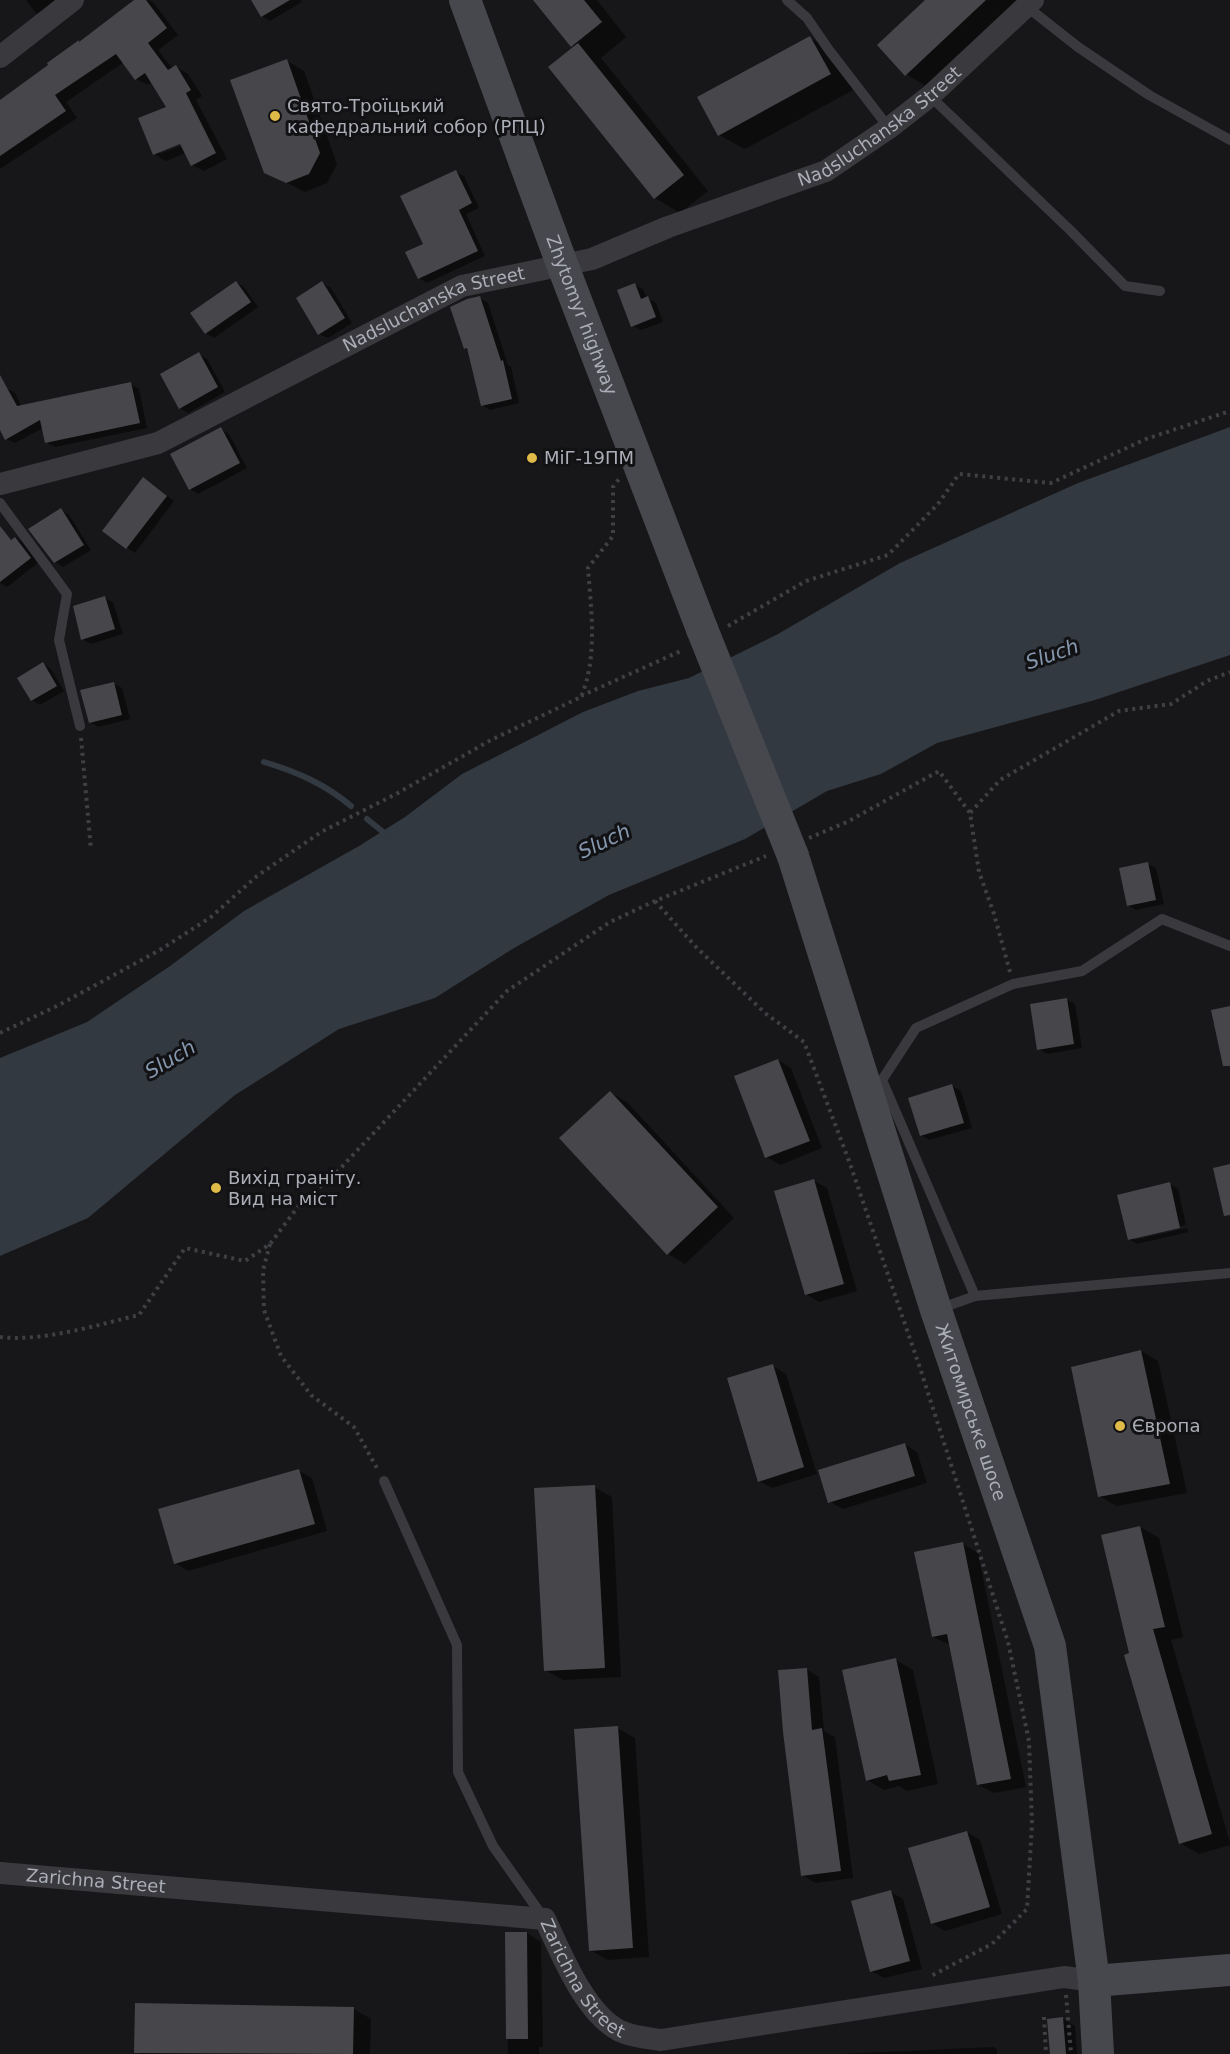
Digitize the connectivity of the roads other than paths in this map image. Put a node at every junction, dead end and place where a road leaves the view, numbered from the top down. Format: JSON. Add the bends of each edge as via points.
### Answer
{"nodes":[{"id":1,"x":73,"y":0,"type":"edge"},
{"id":2,"x":465,"y":0,"type":"edge"},
{"id":3,"x":787,"y":0,"type":"edge"},
{"id":4,"x":1029,"y":3,"type":"edge"},
{"id":5,"x":0,"y":57,"type":"edge"},
{"id":6,"x":930,"y":96,"type":"junction"},
{"id":7,"x":889,"y":128,"type":"junction"},
{"id":8,"x":1230,"y":140,"type":"edge"},
{"id":9,"x":562,"y":264,"type":"junction"},
{"id":10,"x":1160,"y":291,"type":"dead end"},
{"id":11,"x":0,"y":484,"type":"edge"},
{"id":12,"x":0,"y":503,"type":"edge"},
{"id":13,"x":80,"y":726,"type":"road end"},
{"id":14,"x":791,"y":849,"type":"joint"},
{"id":15,"x":1230,"y":946,"type":"edge"},
{"id":16,"x":1230,"y":1274,"type":"edge"},
{"id":17,"x":975,"y":1296,"type":"junction"},
{"id":18,"x":936,"y":1310,"type":"junction"},
{"id":19,"x":384,"y":1481,"type":"road end"},
{"id":20,"x":0,"y":1873,"type":"edge"},
{"id":21,"x":545,"y":1919,"type":"junction"},
{"id":22,"x":1229,"y":1972,"type":"edge"},
{"id":23,"x":1079,"y":1979,"type":"junction"},
{"id":24,"x":1098,"y":2054,"type":"edge"}],
"edges":[{"from":1,"to":5,"type":"street"},
{"from":2,"to":9,"type":"main road","name":"Zhytomyr highway"},
{"from":3,"to":7,"type":"lane","via":[[807,18]]},
{"from":4,"to":6,"type":"street","name":"Nadsluchanska Street"},
{"from":4,"to":8,"type":"lane","via":[[1078,47],[1149,95]]},
{"from":6,"to":7,"type":"street","name":"Nadsluchanska Street"},
{"from":6,"to":10,"type":"lane","via":[[1125,286]]},
{"from":7,"to":9,"type":"street","name":"Nadsluchanska Street","via":[[826,171],[668,227],[592,259]]},
{"from":9,"to":11,"type":"street","name":"Nadsluchanska Street","via":[[462,286],[158,443]]},
{"from":9,"to":14,"type":"main road","name":"Zhytomyr highway","bridge":true,"via":[[701,637]]},
{"from":12,"to":13,"type":"lane","via":[[67,594],[59,640]]},
{"from":14,"to":18,"type":"main road","name":"Житомирське шосе"},
{"from":15,"to":17,"type":"lane","via":[[1162,919],[1083,971],[1013,984],[916,1028],[882,1080]]},
{"from":16,"to":17,"type":"lane"},
{"from":17,"to":18,"type":"lane"},
{"from":18,"to":23,"type":"main road","name":"Житомирське шосе","via":[[1050,1646]]},
{"from":19,"to":21,"type":"lane","via":[[457,1645],[458,1772],[493,1846]]},
{"from":20,"to":21,"type":"street","name":"Zarichna Street"},
{"from":21,"to":23,"type":"street","name":"Zarichna Street","via":[[570,1971],[602,2016],[619,2030],[661,2040]]},
{"from":22,"to":23,"type":"main road"},
{"from":23,"to":24,"type":"main road","name":"Житомирське шосе"}]}
